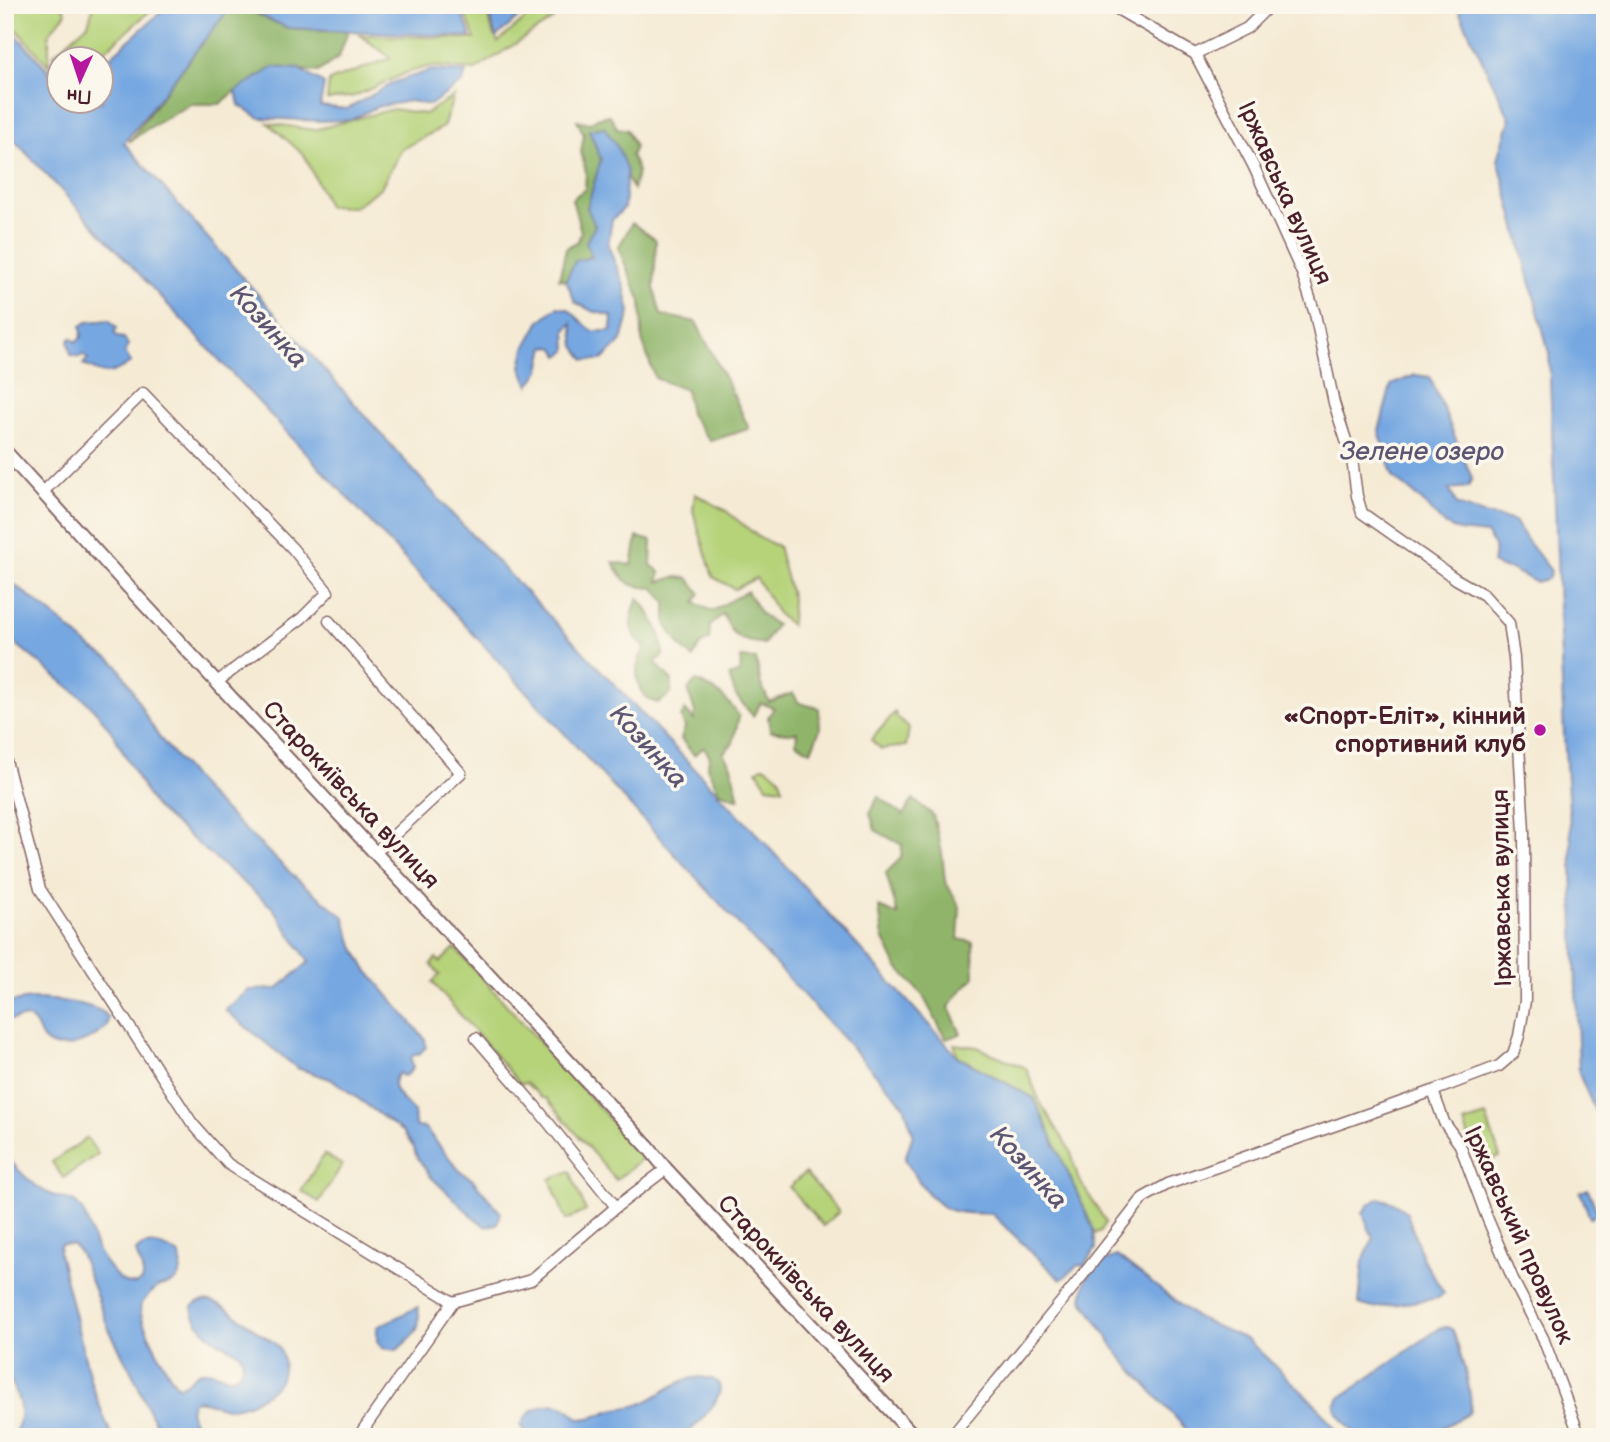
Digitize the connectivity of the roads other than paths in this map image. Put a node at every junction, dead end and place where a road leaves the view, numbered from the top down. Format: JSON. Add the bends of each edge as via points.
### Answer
{"nodes":[{"id":1,"x":1270,"y":5,"type":"edge"},
{"id":2,"x":1117,"y":7,"type":"edge"},
{"id":3,"x":1195,"y":54,"type":"junction"},
{"id":4,"x":5,"y":451,"type":"edge"},
{"id":5,"x":43,"y":492,"type":"junction"},
{"id":6,"x":329,"y":621,"type":"dead end"},
{"id":7,"x":217,"y":682,"type":"junction"},
{"id":8,"x":5,"y":758,"type":"edge"},
{"id":9,"x":376,"y":852,"type":"junction"},
{"id":10,"x":475,"y":1038,"type":"dead end"},
{"id":11,"x":1433,"y":1091,"type":"junction"},
{"id":12,"x":666,"y":1169,"type":"junction"},
{"id":13,"x":616,"y":1207,"type":"junction"},
{"id":14,"x":453,"y":1302,"type":"junction"},
{"id":15,"x":358,"y":1437,"type":"edge"},
{"id":16,"x":915,"y":1437,"type":"edge"},
{"id":17,"x":951,"y":1437,"type":"edge"},
{"id":18,"x":1580,"y":1437,"type":"edge"}],
"edges":[{"from":1,"to":3,"type":"street","via":[[1247,28]]},
{"from":2,"to":3,"type":"street"},
{"from":3,"to":11,"type":"street","name":"Іржавська вулиця","via":[[1302,273],[1362,513],[1484,595],[1508,623],[1524,832],[1525,1001],[1513,1054],[1499,1066]]},
{"from":4,"to":5,"type":"street","name":"Старокиївська вулиця"},
{"from":5,"to":7,"type":"street","name":"Старокиївська вулиця"},
{"from":5,"to":7,"type":"street","via":[[143,393],[293,549],[328,592],[302,618]]},
{"from":6,"to":9,"type":"street","via":[[461,773]]},
{"from":7,"to":9,"type":"street","name":"Старокиївська вулиця"},
{"from":8,"to":14,"type":"street","via":[[40,889],[192,1123],[228,1164]]},
{"from":9,"to":12,"type":"street","name":"Старокиївська вулиця"},
{"from":10,"to":13,"type":"street"},
{"from":11,"to":17,"type":"street","name":"Іржавська вулиця","via":[[1168,1184],[1143,1198]]},
{"from":11,"to":18,"type":"street","name":"Іржавський провулок","via":[[1444,1122],[1460,1145],[1515,1284],[1543,1338]]},
{"from":12,"to":13,"type":"street"},
{"from":12,"to":16,"type":"street","name":"Старокиївська вулиця"},
{"from":13,"to":14,"type":"street","via":[[531,1280]]},
{"from":14,"to":15,"type":"street"}]}
